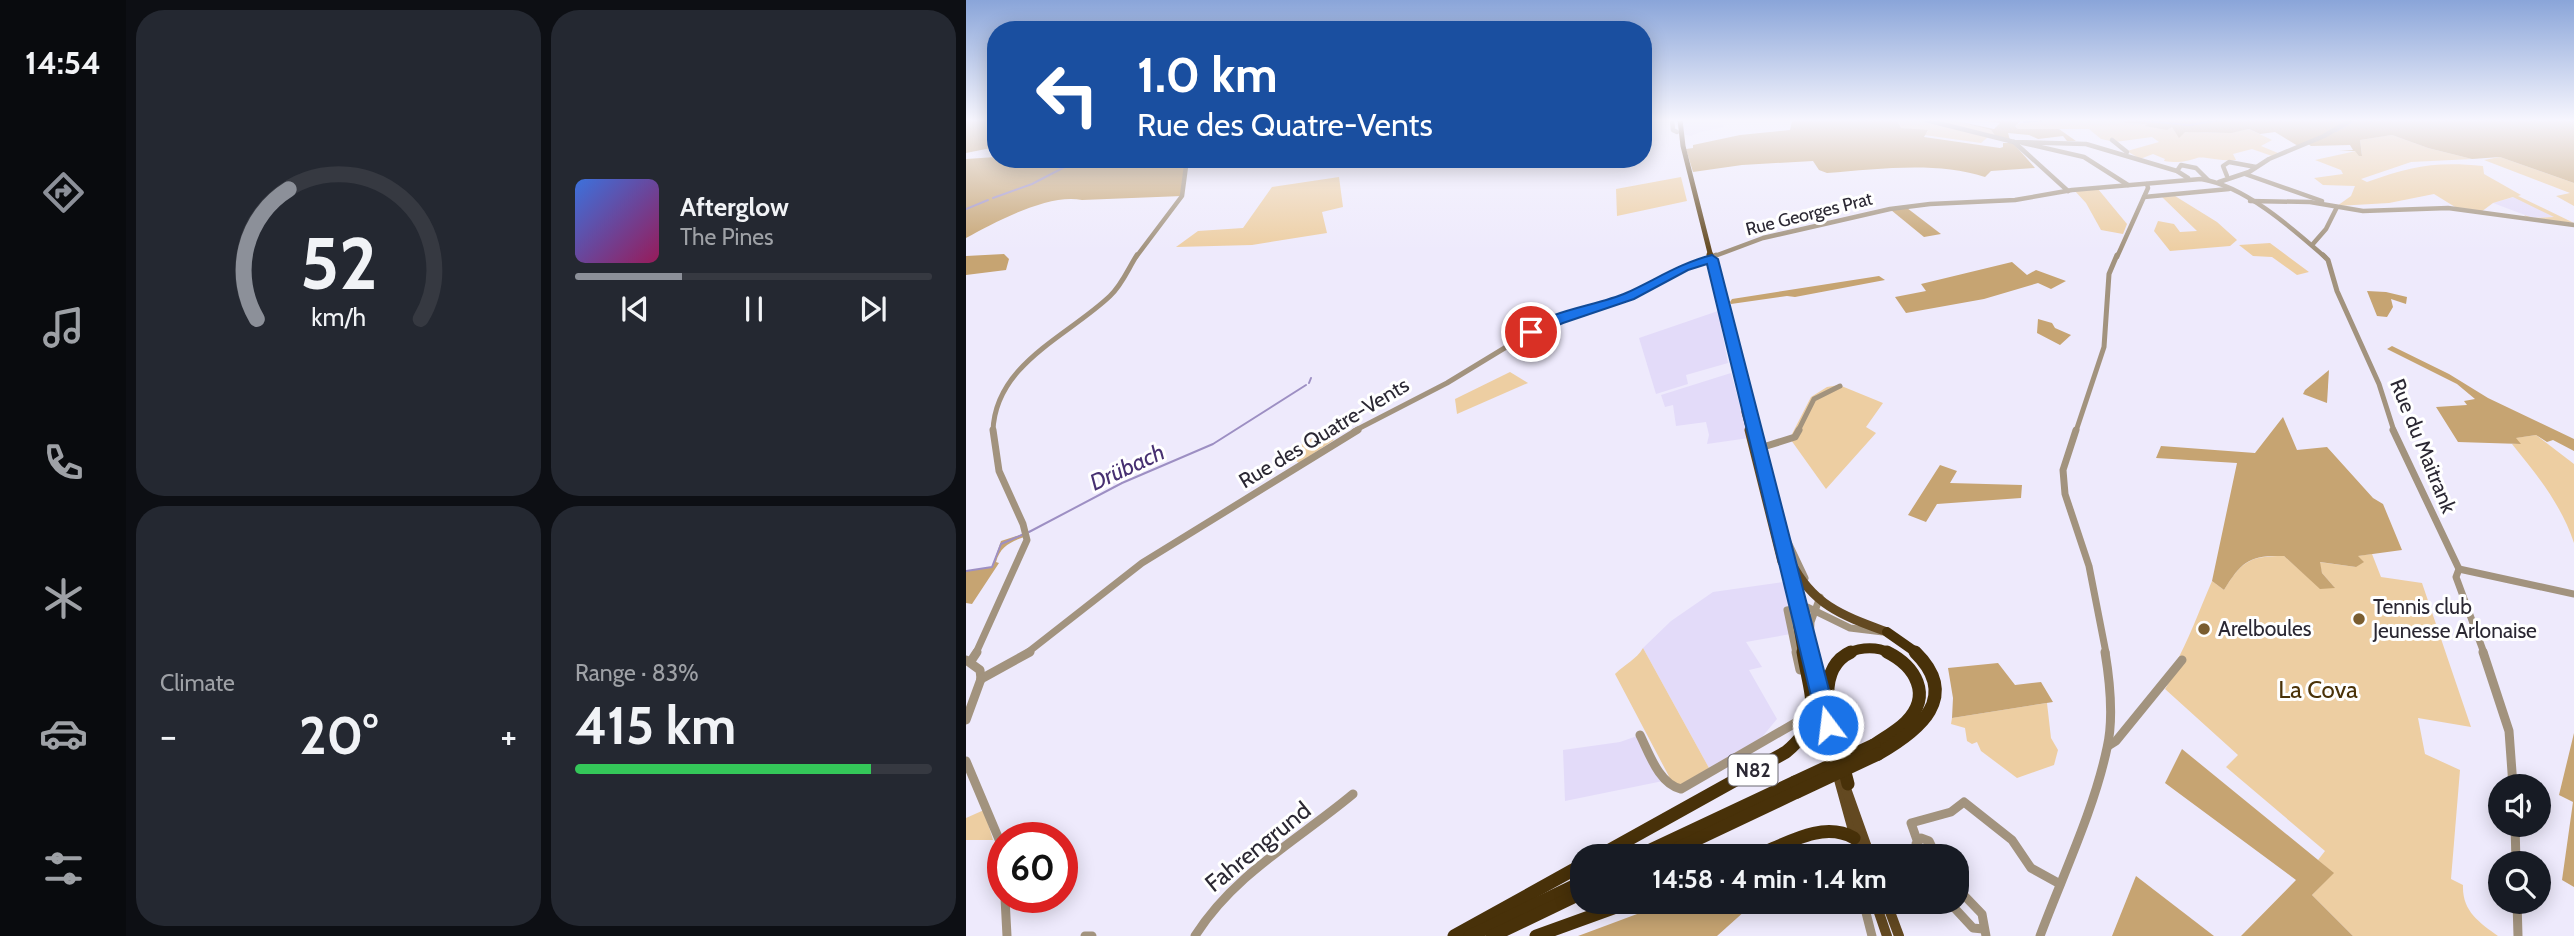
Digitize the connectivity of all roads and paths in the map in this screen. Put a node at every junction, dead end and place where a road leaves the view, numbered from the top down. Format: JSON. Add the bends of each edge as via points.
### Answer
{"nodes":[{"id":1,"x":1685,"y":164,"type":"edge"},
{"id":2,"x":1687,"y":164,"type":"edge"},
{"id":3,"x":2038,"y":164,"type":"edge"},
{"id":4,"x":2093,"y":164,"type":"edge"},
{"id":5,"x":2155,"y":164,"type":"edge"},
{"id":6,"x":2226,"y":164,"type":"edge"},
{"id":7,"x":2238,"y":164,"type":"edge"},
{"id":8,"x":2261,"y":164,"type":"edge"},
{"id":9,"x":2256,"y":167,"type":"junction"},
{"id":10,"x":1186,"y":168,"type":"edge"},
{"id":11,"x":2177,"y":171,"type":"junction"},
{"id":12,"x":2245,"y":174,"type":"junction"},
{"id":13,"x":2227,"y":177,"type":"junction"},
{"id":14,"x":2144,"y":178,"type":"dead end"},
{"id":15,"x":2188,"y":178,"type":"junction"},
{"id":16,"x":2208,"y":180,"type":"junction"},
{"id":17,"x":2219,"y":182,"type":"junction"},
{"id":18,"x":2147,"y":184,"type":"junction"},
{"id":19,"x":2128,"y":185,"type":"junction"},
{"id":20,"x":2229,"y":189,"type":"junction"},
{"id":21,"x":2068,"y":191,"type":"junction"},
{"id":22,"x":2144,"y":197,"type":"junction"},
{"id":23,"x":2249,"y":201,"type":"junction"},
{"id":24,"x":2337,"y":207,"type":"junction"},
{"id":25,"x":2574,"y":225,"type":"edge"},
{"id":26,"x":2312,"y":245,"type":"junction"},
{"id":27,"x":1710,"y":259,"type":"junction"},
{"id":28,"x":1840,"y":386,"type":"dead end"},
{"id":29,"x":1760,"y":448,"type":"junction"},
{"id":30,"x":1786,"y":543,"type":"junction"},
{"id":31,"x":2459,"y":569,"type":"junction"},
{"id":32,"x":2574,"y":594,"type":"edge"},
{"id":33,"x":1820,"y":602,"type":"junction"},
{"id":34,"x":1796,"y":608,"type":"junction"},
{"id":35,"x":1816,"y":612,"type":"junction"},
{"id":36,"x":1798,"y":624,"type":"junction"},
{"id":37,"x":1887,"y":632,"type":"junction"},
{"id":38,"x":1810,"y":656,"type":"junction"},
{"id":39,"x":969,"y":660,"type":"edge"},
{"id":40,"x":2182,"y":660,"type":"dead end"},
{"id":41,"x":981,"y":679,"type":"junction"},
{"id":42,"x":966,"y":720,"type":"edge"},
{"id":43,"x":1640,"y":735,"type":"dead end"},
{"id":44,"x":2108,"y":746,"type":"junction"},
{"id":45,"x":1876,"y":749,"type":"junction"},
{"id":46,"x":966,"y":761,"type":"edge"},
{"id":47,"x":2512,"y":774,"type":"edge"},
{"id":48,"x":1848,"y":785,"type":"joint"},
{"id":49,"x":1796,"y":787,"type":"junction"},
{"id":50,"x":1353,"y":794,"type":"dead end"},
{"id":51,"x":1851,"y":800,"type":"junction"},
{"id":52,"x":992,"y":822,"type":"edge"},
{"id":53,"x":1854,"y":838,"type":"junction"},
{"id":54,"x":1917,"y":841,"type":"junction"},
{"id":55,"x":1621,"y":844,"type":"edge"},
{"id":56,"x":1665,"y":844,"type":"edge"},
{"id":57,"x":1685,"y":844,"type":"edge"},
{"id":58,"x":1788,"y":844,"type":"edge"},
{"id":59,"x":1856,"y":844,"type":"edge"},
{"id":60,"x":1866,"y":844,"type":"edge"},
{"id":61,"x":1917,"y":844,"type":"edge"},
{"id":62,"x":1930,"y":844,"type":"edge"},
{"id":63,"x":1570,"y":872,"type":"edge"},
{"id":64,"x":2060,"y":884,"type":"junction"},
{"id":65,"x":1570,"y":888,"type":"edge"},
{"id":66,"x":1570,"y":899,"type":"edge"},
{"id":67,"x":1969,"y":900,"type":"edge"},
{"id":68,"x":1006,"y":913,"type":"edge"},
{"id":69,"x":1597,"y":914,"type":"edge"},
{"id":70,"x":1866,"y":914,"type":"edge"},
{"id":71,"x":1879,"y":914,"type":"edge"},
{"id":72,"x":1891,"y":914,"type":"edge"},
{"id":73,"x":1960,"y":914,"type":"edge"},
{"id":74,"x":2517,"y":914,"type":"edge"},
{"id":75,"x":1985,"y":932,"type":"edge"},
{"id":76,"x":1007,"y":936,"type":"edge"},
{"id":77,"x":1085,"y":936,"type":"edge"},
{"id":78,"x":1092,"y":936,"type":"edge"},
{"id":79,"x":1195,"y":936,"type":"edge"},
{"id":80,"x":1454,"y":936,"type":"edge"},
{"id":81,"x":1470,"y":936,"type":"edge"},
{"id":82,"x":1492,"y":936,"type":"edge"},
{"id":83,"x":1536,"y":936,"type":"edge"},
{"id":84,"x":1872,"y":936,"type":"edge"},
{"id":85,"x":1887,"y":936,"type":"edge"},
{"id":86,"x":1899,"y":936,"type":"edge"},
{"id":87,"x":2040,"y":936,"type":"edge"},
{"id":88,"x":2518,"y":936,"type":"edge"}],
"edges":[{"from":1,"to":27,"type":"main road"},
{"from":2,"to":27,"type":"main road"},
{"from":3,"to":21,"type":"street"},
{"from":4,"to":19,"type":"street"},
{"from":5,"to":11,"type":"street"},
{"from":6,"to":13,"type":"street","via":[[2223,166]]},
{"from":7,"to":9,"type":"street"},
{"from":8,"to":9,"type":"street"},
{"from":9,"to":12,"type":"street"},
{"from":10,"to":39,"type":"street","via":[[1182,196],[1129,267],[1124,282],[1092,314],[1018,369],[1000,398],[993,427],[998,465],[1027,533],[1026,545],[983,642]]},
{"from":11,"to":15,"type":"street"},
{"from":11,"to":16,"type":"street","via":[[2181,165],[2194,167]]},
{"from":12,"to":13,"type":"street"},
{"from":12,"to":24,"type":"street"},
{"from":13,"to":17,"type":"street"},
{"from":14,"to":18,"type":"street"},
{"from":15,"to":16,"type":"street","name":"Rue Georges Prat"},
{"from":15,"to":18,"type":"street","name":"Rue Georges Prat"},
{"from":16,"to":17,"type":"street","name":"Rue du Maitrank"},
{"from":17,"to":20,"type":"street","name":"Rue du Maitrank"},
{"from":18,"to":19,"type":"street","name":"Rue Georges Prat"},
{"from":18,"to":22,"type":"street"},
{"from":19,"to":21,"type":"street","name":"Rue Georges Prat"},
{"from":20,"to":22,"type":"street"},
{"from":20,"to":23,"type":"street","name":"Rue du Maitrank"},
{"from":21,"to":27,"type":"street","name":"Rue Georges Prat","via":[[2015,200],[1890,209],[1763,238]]},
{"from":22,"to":44,"type":"street","via":[[2108,281],[2104,347],[2062,480],[2100,613],[2109,677]]},
{"from":23,"to":24,"type":"street"},
{"from":23,"to":26,"type":"street","name":"Rue du Maitrank"},
{"from":24,"to":25,"type":"street","via":[[2364,211],[2448,208]]},
{"from":24,"to":26,"type":"street"},
{"from":26,"to":31,"type":"street","name":"Rue du Maitrank","via":[[2330,263],[2392,428]]},
{"from":27,"to":29,"type":"main road"},
{"from":27,"to":34,"type":"main road"},
{"from":27,"to":41,"type":"street","name":"Rue des Quatre-Vents","via":[[1630,296],[1531,332],[1372,421],[1142,563],[1023,657]]},
{"from":28,"to":29,"type":"street","via":[[1814,399],[1794,437]]},
{"from":29,"to":30,"type":"main road"},
{"from":30,"to":33,"type":"main road","number":"N82","via":[[1803,586]]},
{"from":30,"to":34,"type":"main road"},
{"from":31,"to":32,"type":"street"},
{"from":31,"to":47,"type":"street","name":"Rue du Maitrank","via":[[2456,577],[2500,696],[2509,731]]},
{"from":33,"to":35,"type":"street"},
{"from":33,"to":37,"type":"main road","number":"N82"},
{"from":34,"to":35,"type":"street"},
{"from":34,"to":36,"type":"main road"},
{"from":34,"to":38,"type":"main road"},
{"from":34,"to":43,"type":"street","via":[[1787,610],[1807,703],[1797,722],[1681,789],[1665,780]]},
{"from":35,"to":37,"type":"street","via":[[1850,628]]},
{"from":35,"to":38,"type":"street","via":[[1811,622]]},
{"from":36,"to":53,"type":"main road"},
{"from":36,"to":55,"type":"highway","number":"N82","via":[[1813,716],[1802,739]]},
{"from":37,"to":45,"type":"highway","number":"N82","via":[[1923,659],[1935,696],[1923,724],[1906,739]]},
{"from":38,"to":51,"type":"main road"},
{"from":39,"to":41,"type":"street","via":[[980,670]]},
{"from":40,"to":44,"type":"street"},
{"from":41,"to":42,"type":"street"},
{"from":44,"to":64,"type":"street"},
{"from":45,"to":48,"type":"highway","number":"N82","via":[[1912,716],[1919,684],[1910,665],[1897,655],[1866,648],[1839,659],[1828,683],[1830,712]]},
{"from":45,"to":49,"type":"highway","number":"N82","bridge":true},
{"from":46,"to":52,"type":"street"},
{"from":48,"to":51,"type":"main road","number":"N82"},
{"from":49,"to":56,"type":"highway","number":"N82"},
{"from":49,"to":57,"type":"highway","number":"N82"},
{"from":50,"to":79,"type":"street","name":"Fahrengrund","via":[[1274,852],[1223,897]]},
{"from":51,"to":60,"type":"main road"},
{"from":53,"to":58,"type":"highway","via":[[1843,830],[1825,830]]},
{"from":53,"to":59,"type":"main road"},
{"from":54,"to":61,"type":"street"},
{"from":54,"to":62,"type":"street","via":[[1921,838]]},
{"from":54,"to":64,"type":"street","via":[[1911,823],[1951,812],[1964,802],[2012,841],[2031,868]]},
{"from":63,"to":80,"type":"highway"},
{"from":64,"to":87,"type":"street"},
{"from":65,"to":81,"type":"highway"},
{"from":66,"to":82,"type":"highway"},
{"from":67,"to":75,"type":"street","via":[[1982,914]]},
{"from":68,"to":76,"type":"street"},
{"from":69,"to":83,"type":"highway"},
{"from":70,"to":84,"type":"street"},
{"from":71,"to":85,"type":"main road"},
{"from":72,"to":86,"type":"main road"},
{"from":73,"to":75,"type":"street","via":[[1973,928]]},
{"from":74,"to":88,"type":"street"},
{"from":77,"to":78,"type":"street"}]}
